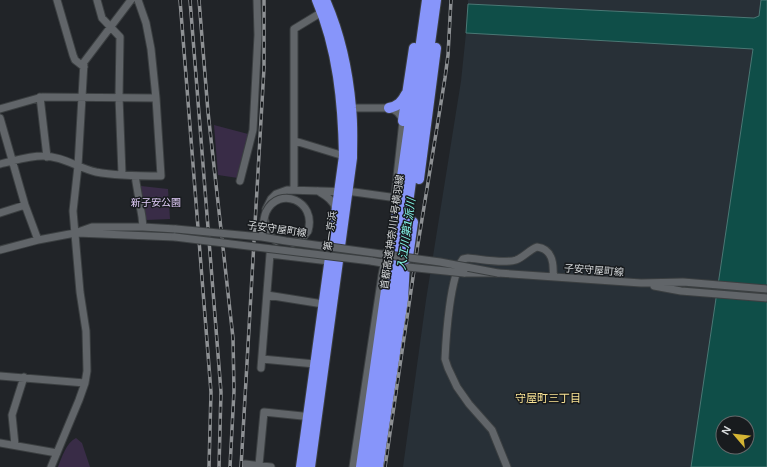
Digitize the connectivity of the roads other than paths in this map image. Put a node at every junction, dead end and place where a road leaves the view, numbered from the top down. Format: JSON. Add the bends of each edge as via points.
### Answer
{"nodes":[{"id":1,"x":57,"y":0,"type":"edge"},
{"id":2,"x":97,"y":0,"type":"edge"},
{"id":3,"x":131,"y":0,"type":"edge"},
{"id":4,"x":138,"y":0,"type":"edge"},
{"id":5,"x":257,"y":0,"type":"edge"},
{"id":6,"x":317,"y":0,"type":"edge"},
{"id":7,"x":325,"y":0,"type":"edge"},
{"id":8,"x":422,"y":0,"type":"edge"},
{"id":9,"x":427,"y":0,"type":"edge"},
{"id":10,"x":437,"y":0,"type":"edge"},
{"id":11,"x":322,"y":12,"type":"junction"},
{"id":12,"x":110,"y":28,"type":"junction"},
{"id":13,"x":84,"y":67,"type":"junction"},
{"id":14,"x":408,"y":89,"type":"junction"},
{"id":15,"x":82,"y":97,"type":"junction"},
{"id":16,"x":119,"y":97,"type":"junction"},
{"id":17,"x":40,"y":98,"type":"junction"},
{"id":18,"x":156,"y":98,"type":"junction"},
{"id":19,"x":347,"y":108,"type":"junction"},
{"id":20,"x":389,"y":108,"type":"junction"},
{"id":21,"x":0,"y":109,"type":"edge"},
{"id":22,"x":0,"y":118,"type":"edge"},
{"id":23,"x":403,"y":121,"type":"junction"},
{"id":24,"x":295,"y":141,"type":"junction"},
{"id":25,"x":344,"y":156,"type":"junction"},
{"id":26,"x":47,"y":157,"type":"junction"},
{"id":27,"x":13,"y":161,"type":"junction"},
{"id":28,"x":0,"y":164,"type":"edge"},
{"id":29,"x":78,"y":166,"type":"junction"},
{"id":30,"x":122,"y":174,"type":"junction"},
{"id":31,"x":135,"y":176,"type":"junction"},
{"id":32,"x":240,"y":181,"type":"dead end"},
{"id":33,"x":294,"y":190,"type":"junction"},
{"id":34,"x":318,"y":190,"type":"junction"},
{"id":35,"x":343,"y":191,"type":"junction"},
{"id":36,"x":390,"y":197,"type":"dead end"},
{"id":37,"x":25,"y":205,"type":"junction"},
{"id":38,"x":336,"y":209,"type":"junction"},
{"id":39,"x":0,"y":213,"type":"edge"},
{"id":40,"x":405,"y":225,"type":"junction"},
{"id":41,"x":142,"y":227,"type":"junction"},
{"id":42,"x":75,"y":233,"type":"junction"},
{"id":43,"x":262,"y":237,"type":"junction"},
{"id":44,"x":38,"y":240,"type":"junction"},
{"id":45,"x":392,"y":242,"type":"junction"},
{"id":46,"x":0,"y":250,"type":"edge"},
{"id":47,"x":386,"y":254,"type":"junction"},
{"id":48,"x":371,"y":261,"type":"junction"},
{"id":49,"x":391,"y":261,"type":"junction"},
{"id":50,"x":328,"y":262,"type":"junction"},
{"id":51,"x":408,"y":262,"type":"junction"},
{"id":52,"x":382,"y":275,"type":"junction"},
{"id":53,"x":553,"y":277,"type":"junction"},
{"id":54,"x":641,"y":283,"type":"junction"},
{"id":55,"x":767,"y":290,"type":"edge"},
{"id":56,"x":267,"y":295,"type":"junction"},
{"id":57,"x":767,"y":298,"type":"edge"},
{"id":58,"x":323,"y":304,"type":"junction"},
{"id":59,"x":262,"y":359,"type":"junction"},
{"id":60,"x":314,"y":364,"type":"junction"},
{"id":61,"x":261,"y":368,"type":"dead end"},
{"id":62,"x":0,"y":376,"type":"edge"},
{"id":63,"x":24,"y":377,"type":"junction"},
{"id":64,"x":85,"y":383,"type":"junction"},
{"id":65,"x":312,"y":417,"type":"junction"},
{"id":66,"x":0,"y":443,"type":"edge"},
{"id":67,"x":15,"y":445,"type":"junction"},
{"id":68,"x":57,"y":453,"type":"junction"},
{"id":69,"x":259,"y":465,"type":"junction"},
{"id":70,"x":50,"y":467,"type":"edge"},
{"id":71,"x":244,"y":467,"type":"edge"},
{"id":72,"x":271,"y":467,"type":"edge"},
{"id":73,"x":301,"y":467,"type":"edge"},
{"id":74,"x":310,"y":467,"type":"edge"},
{"id":75,"x":353,"y":467,"type":"edge"},
{"id":76,"x":361,"y":467,"type":"edge"},
{"id":77,"x":369,"y":467,"type":"edge"},
{"id":78,"x":377,"y":467,"type":"edge"},
{"id":79,"x":507,"y":467,"type":"edge"}],
"edges":[{"from":1,"to":13,"type":"street","via":[[75,60]]},
{"from":2,"to":12,"type":"street","via":[[102,18]]},
{"from":3,"to":12,"type":"street"},
{"from":4,"to":18,"type":"street","via":[[151,48]]},
{"from":5,"to":32,"type":"street","via":[[258,35],[253,130]]},
{"from":6,"to":11,"type":"highway","name":"第一京浜"},
{"from":7,"to":19,"type":"highway","name":"第一京浜","via":[[340,44]]},
{"from":8,"to":14,"type":"highway"},
{"from":9,"to":76,"type":"highway","name":"首都高速神奈川1号横羽線"},
{"from":10,"to":40,"type":"highway","name":"首都高速神奈川1号横羽線"},
{"from":10,"to":51,"type":"highway","via":[[434,71]]},
{"from":11,"to":19,"type":"highway","name":"第一京浜"},
{"from":11,"to":24,"type":"street","via":[[294,29]]},
{"from":12,"to":13,"type":"street","via":[[84,62]]},
{"from":12,"to":16,"type":"street","via":[[120,37]]},
{"from":13,"to":15,"type":"street"},
{"from":14,"to":20,"type":"highway","via":[[399,105]]},
{"from":14,"to":23,"type":"highway"},
{"from":15,"to":16,"type":"street"},
{"from":15,"to":17,"type":"street"},
{"from":15,"to":29,"type":"street"},
{"from":16,"to":18,"type":"street"},
{"from":16,"to":30,"type":"street"},
{"from":17,"to":21,"type":"street"},
{"from":17,"to":26,"type":"street"},
{"from":18,"to":31,"type":"street","via":[[160,176]]},
{"from":19,"to":20,"type":"street"},
{"from":19,"to":25,"type":"highway","name":"第一京浜"},
{"from":19,"to":35,"type":"highway","name":"第一京浜","via":[[352,158]]},
{"from":20,"to":23,"type":"street","via":[[398,112]]},
{"from":22,"to":27,"type":"street"},
{"from":23,"to":45,"type":"street"},
{"from":24,"to":25,"type":"street"},
{"from":24,"to":33,"type":"street"},
{"from":25,"to":35,"type":"highway","name":"第一京浜"},
{"from":26,"to":27,"type":"street"},
{"from":26,"to":29,"type":"street","via":[[65,160]]},
{"from":27,"to":28,"type":"street"},
{"from":27,"to":37,"type":"street"},
{"from":29,"to":30,"type":"street","via":[[96,172]]},
{"from":29,"to":42,"type":"street","via":[[73,210]]},
{"from":30,"to":31,"type":"street"},
{"from":31,"to":41,"type":"street"},
{"from":33,"to":34,"type":"street"},
{"from":33,"to":43,"type":"street","bridge":true,"via":[[276,194],[267,206],[265,212],[265,215],[265,218],[266,230],[278,242],[289,244],[300,240],[308,231],[309,214],[303,205],[293,199],[283,199],[273,203],[266,213],[264,218]]},
{"from":34,"to":35,"type":"street"},
{"from":34,"to":38,"type":"street","via":[[330,198]]},
{"from":35,"to":36,"type":"street"},
{"from":35,"to":38,"type":"highway","name":"第一京浜"},
{"from":35,"to":65,"type":"highway","name":"第一京浜"},
{"from":37,"to":39,"type":"street"},
{"from":37,"to":44,"type":"street"},
{"from":38,"to":50,"type":"highway","name":"第一京浜"},
{"from":40,"to":77,"type":"highway","name":"首都高速神奈川1号横羽線"},
{"from":40,"to":78,"type":"highway","via":[[403,300]]},
{"from":41,"to":42,"type":"street","name":"子安守屋町線","via":[[92,227]]},
{"from":41,"to":43,"type":"street","name":"子安守屋町線","bridge":true},
{"from":42,"to":44,"type":"street","name":"子安守屋町線"},
{"from":42,"to":48,"type":"street","name":"子安守屋町線","bridge":true,"via":[[175,237]]},
{"from":42,"to":64,"type":"street","via":[[86,330],[88,371]]},
{"from":43,"to":47,"type":"street","name":"子安守屋町線","bridge":true},
{"from":44,"to":46,"type":"street","name":"子安守屋町線"},
{"from":45,"to":47,"type":"street"},
{"from":45,"to":49,"type":"street"},
{"from":47,"to":49,"type":"street","name":"子安守屋町線","bridge":true},
{"from":48,"to":49,"type":"street","name":"子安守屋町線"},
{"from":48,"to":52,"type":"street"},
{"from":49,"to":51,"type":"street","name":"子安守屋町線"},
{"from":49,"to":52,"type":"street"},
{"from":49,"to":78,"type":"highway","via":[[393,345]]},
{"from":50,"to":56,"type":"street","via":[[270,254]]},
{"from":50,"to":58,"type":"highway","name":"第一京浜"},
{"from":51,"to":53,"type":"street","name":"子安守屋町線","bridge":true,"via":[[464,273]]},
{"from":52,"to":75,"type":"street"},
{"from":53,"to":54,"type":"street","name":"子安守屋町線"},
{"from":53,"to":79,"type":"street","via":[[554,265],[550,255],[547,250],[537,247],[509,262],[463,259],[455,275],[446,359],[448,368],[469,404],[492,430]]},
{"from":54,"to":55,"type":"street","name":"子安守屋町線","via":[[683,282]]},
{"from":54,"to":57,"type":"street","name":"子安守屋町線","via":[[681,291]]},
{"from":56,"to":58,"type":"street"},
{"from":56,"to":59,"type":"street"},
{"from":58,"to":60,"type":"highway","name":"第一京浜"},
{"from":59,"to":60,"type":"street"},
{"from":59,"to":61,"type":"street"},
{"from":60,"to":65,"type":"highway","name":"第一京浜"},
{"from":62,"to":63,"type":"street"},
{"from":63,"to":64,"type":"street"},
{"from":63,"to":67,"type":"street","via":[[12,415]]},
{"from":64,"to":68,"type":"street"},
{"from":65,"to":69,"type":"street","via":[[264,412]]},
{"from":65,"to":73,"type":"highway","name":"第一京浜"},
{"from":65,"to":74,"type":"highway","name":"第一京浜"},
{"from":66,"to":67,"type":"street"},
{"from":67,"to":68,"type":"street"},
{"from":68,"to":70,"type":"street"},
{"from":69,"to":71,"type":"street","via":[[245,464]]},
{"from":69,"to":72,"type":"street"}]}
